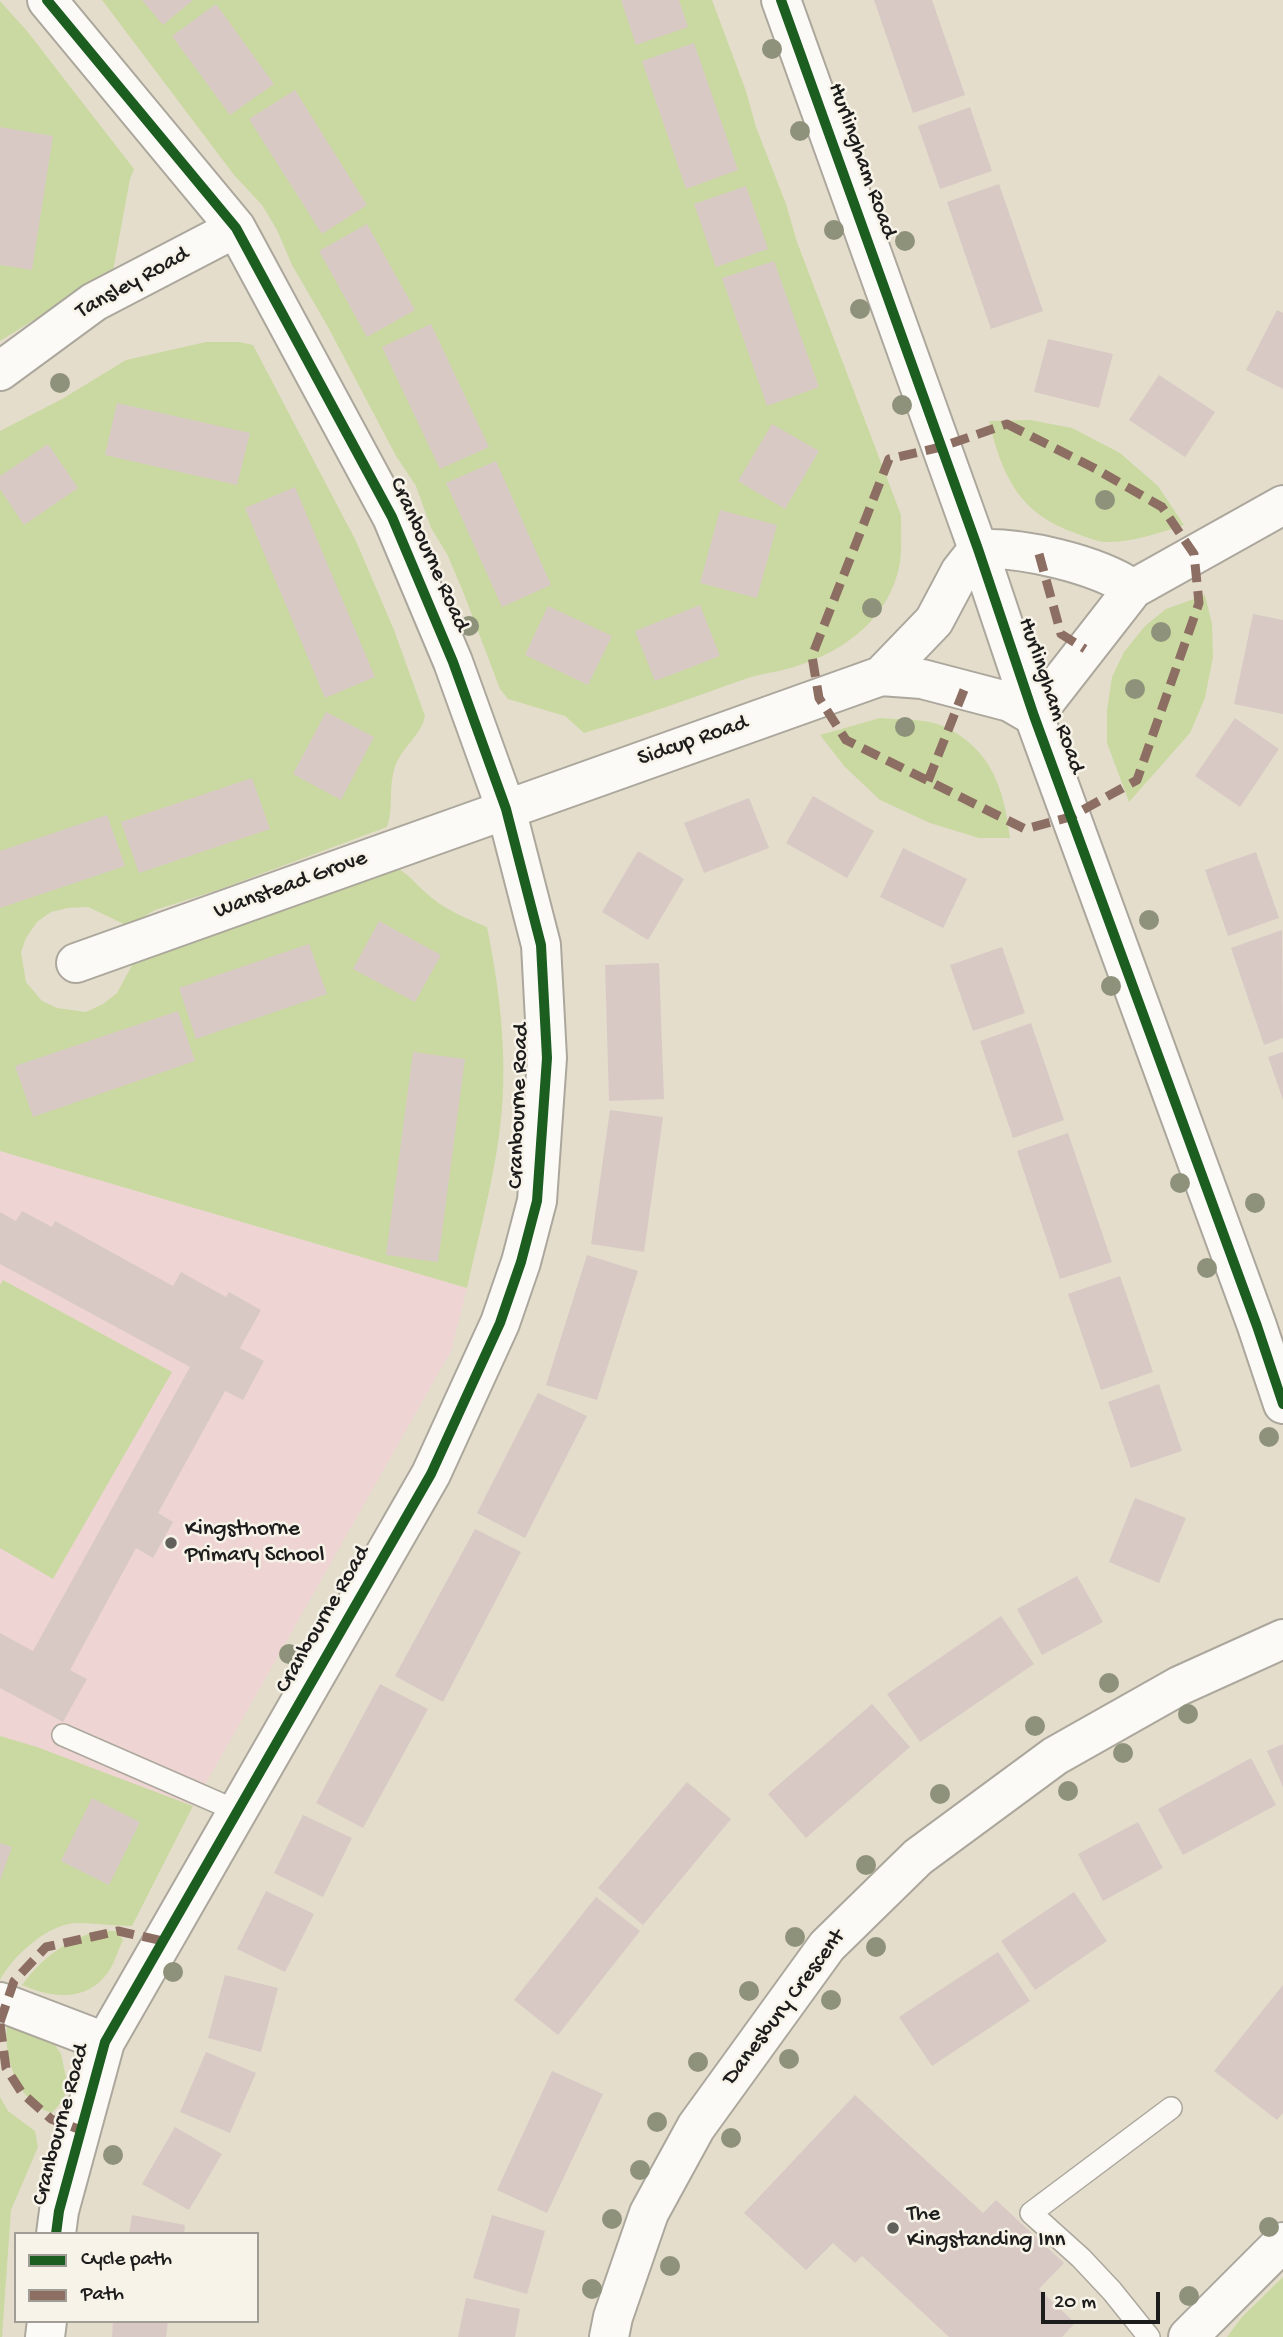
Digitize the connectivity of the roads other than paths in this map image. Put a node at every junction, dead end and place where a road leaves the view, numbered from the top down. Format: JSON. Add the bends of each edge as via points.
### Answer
{"nodes":[{"id":1,"x":47,"y":0,"type":"edge"},
{"id":2,"x":781,"y":0,"type":"edge"},
{"id":3,"x":236,"y":228,"type":"junction"},
{"id":4,"x":0,"y":371,"type":"edge"},
{"id":5,"x":1283,"y":505,"type":"edge"},
{"id":6,"x":978,"y":549,"type":"junction"},
{"id":7,"x":1133,"y":589,"type":"junction"},
{"id":8,"x":881,"y":676,"type":"junction"},
{"id":9,"x":1034,"y":716,"type":"junction"},
{"id":10,"x":506,"y":809,"type":"junction"},
{"id":11,"x":76,"y":963,"type":"dead end"},
{"id":12,"x":1283,"y":1404,"type":"edge"},
{"id":13,"x":1283,"y":1639,"type":"edge"},
{"id":14,"x":64,"y":1735,"type":"dead end"},
{"id":15,"x":237,"y":1811,"type":"junction"},
{"id":16,"x":0,"y":2002,"type":"edge"},
{"id":17,"x":105,"y":2042,"type":"junction"},
{"id":18,"x":1171,"y":2108,"type":"dead end"},
{"id":19,"x":56,"y":2232,"type":"edge"},
{"id":20,"x":1283,"y":2242,"type":"edge"},
{"id":21,"x":610,"y":2337,"type":"edge"},
{"id":22,"x":1150,"y":2337,"type":"edge"},
{"id":23,"x":1188,"y":2337,"type":"edge"}],
"edges":[{"from":1,"to":3,"type":"street","name":"Cranbourne Road"},
{"from":2,"to":6,"type":"street","name":"Hurlingham Road"},
{"from":3,"to":4,"type":"street","name":"Tansley Road","via":[[94,302]]},
{"from":3,"to":10,"type":"street","name":"Cranbourne Road","via":[[392,517],[453,662]]},
{"from":5,"to":7,"type":"street"},
{"from":6,"to":7,"type":"street","via":[[1039,554],[1117,578]]},
{"from":6,"to":8,"type":"street","name":"Sidcup Road","via":[[934,621]]},
{"from":6,"to":9,"type":"street","name":"Hurlingham Road"},
{"from":7,"to":9,"type":"street"},
{"from":8,"to":9,"type":"street","name":"Sidcup Road","via":[[922,679],[1010,702]]},
{"from":8,"to":10,"type":"street","name":"Sidcup Road"},
{"from":9,"to":12,"type":"street","name":"Hurlingham Road"},
{"from":10,"to":11,"type":"street","name":"Wanstead Grove"},
{"from":10,"to":15,"type":"street","name":"Cranbourne Road","via":[[541,946],[547,1058],[537,1201],[521,1262],[500,1323],[431,1475]]},
{"from":13,"to":21,"type":"street","name":"Danesbury Crescent","via":[[1179,1686],[1055,1756],[918,1857],[827,1946],[696,2127],[649,2213]]},
{"from":14,"to":15,"type":"lane"},
{"from":15,"to":17,"type":"street","name":"Cranbourne Road"},
{"from":16,"to":17,"type":"street"},
{"from":17,"to":19,"type":"street","name":"Cranbourne Road"},
{"from":18,"to":22,"type":"lane","via":[[1031,2213],[1081,2258]]},
{"from":20,"to":23,"type":"street"}]}
